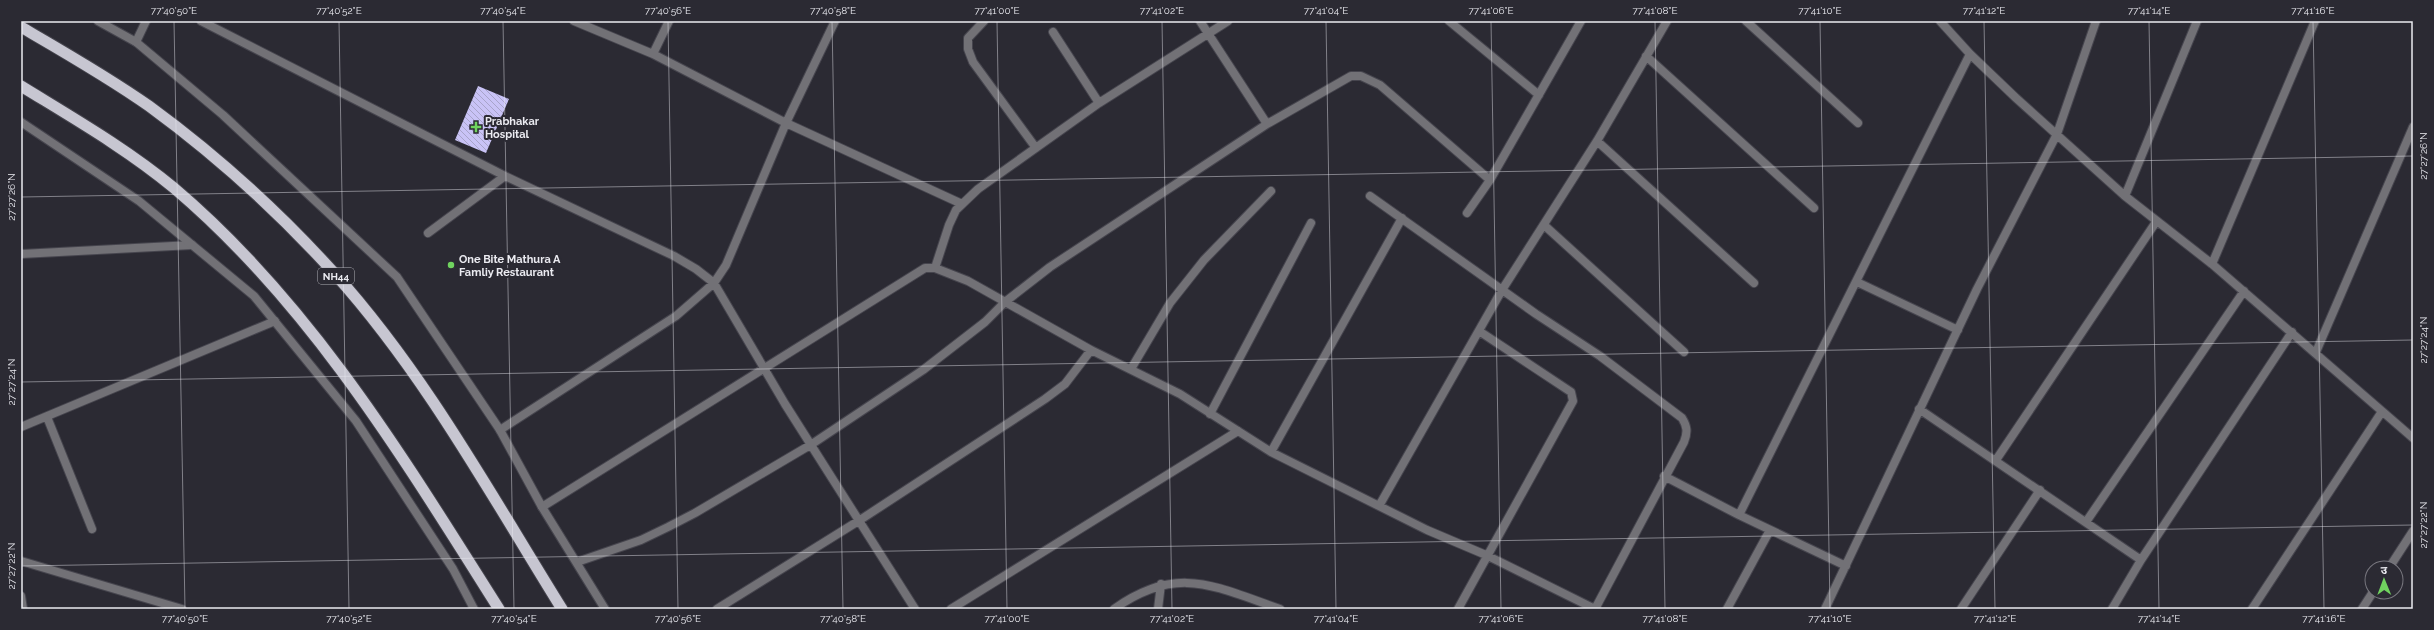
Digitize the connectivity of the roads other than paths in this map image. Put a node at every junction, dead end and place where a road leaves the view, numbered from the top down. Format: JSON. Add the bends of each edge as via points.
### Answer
{"nodes":[{"id":1,"x":98,"y":21,"type":"edge"},
{"id":2,"x":146,"y":21,"type":"edge"},
{"id":3,"x":201,"y":21,"type":"edge"},
{"id":4,"x":574,"y":21,"type":"edge"},
{"id":5,"x":669,"y":21,"type":"edge"},
{"id":6,"x":835,"y":21,"type":"edge"},
{"id":7,"x":984,"y":21,"type":"edge"},
{"id":8,"x":1200,"y":21,"type":"edge"},
{"id":9,"x":1228,"y":21,"type":"edge"},
{"id":10,"x":1449,"y":21,"type":"edge"},
{"id":11,"x":1581,"y":21,"type":"edge"},
{"id":12,"x":1667,"y":21,"type":"edge"},
{"id":13,"x":1746,"y":21,"type":"edge"},
{"id":14,"x":1940,"y":21,"type":"edge"},
{"id":15,"x":2096,"y":21,"type":"edge"},
{"id":16,"x":2197,"y":21,"type":"edge"},
{"id":17,"x":2315,"y":21,"type":"edge"},
{"id":18,"x":21,"y":27,"type":"edge"},
{"id":19,"x":1052,"y":32,"type":"dead end"},
{"id":20,"x":1208,"y":34,"type":"junction"},
{"id":21,"x":136,"y":42,"type":"junction"},
{"id":22,"x":653,"y":54,"type":"junction"},
{"id":23,"x":1970,"y":54,"type":"junction"},
{"id":24,"x":1646,"y":56,"type":"junction"},
{"id":25,"x":21,"y":86,"type":"edge"},
{"id":26,"x":1539,"y":95,"type":"junction"},
{"id":27,"x":1099,"y":103,"type":"junction"},
{"id":28,"x":21,"y":122,"type":"edge"},
{"id":29,"x":786,"y":123,"type":"junction"},
{"id":30,"x":1858,"y":123,"type":"dead end"},
{"id":31,"x":1267,"y":124,"type":"junction"},
{"id":32,"x":2413,"y":127,"type":"edge"},
{"id":33,"x":2057,"y":134,"type":"junction"},
{"id":34,"x":1597,"y":141,"type":"junction"},
{"id":35,"x":1036,"y":148,"type":"junction"},
{"id":36,"x":505,"y":176,"type":"junction"},
{"id":37,"x":1490,"y":180,"type":"junction"},
{"id":38,"x":1271,"y":191,"type":"dead end"},
{"id":39,"x":1370,"y":196,"type":"dead end"},
{"id":40,"x":2126,"y":196,"type":"junction"},
{"id":41,"x":962,"y":204,"type":"junction"},
{"id":42,"x":1814,"y":208,"type":"dead end"},
{"id":43,"x":1467,"y":214,"type":"dead end"},
{"id":44,"x":1402,"y":218,"type":"junction"},
{"id":45,"x":2156,"y":222,"type":"junction"},
{"id":46,"x":1311,"y":223,"type":"dead end"},
{"id":47,"x":1544,"y":225,"type":"junction"},
{"id":48,"x":428,"y":233,"type":"dead end"},
{"id":49,"x":192,"y":245,"type":"junction"},
{"id":50,"x":21,"y":254,"type":"edge"},
{"id":51,"x":2212,"y":264,"type":"junction"},
{"id":52,"x":936,"y":268,"type":"junction"},
{"id":53,"x":1857,"y":282,"type":"junction"},
{"id":54,"x":714,"y":283,"type":"junction"},
{"id":55,"x":1754,"y":283,"type":"dead end"},
{"id":56,"x":1502,"y":290,"type":"junction"},
{"id":57,"x":2244,"y":291,"type":"junction"},
{"id":58,"x":1005,"y":302,"type":"junction"},
{"id":59,"x":275,"y":321,"type":"junction"},
{"id":60,"x":1958,"y":330,"type":"junction"},
{"id":61,"x":1479,"y":331,"type":"junction"},
{"id":62,"x":2292,"y":332,"type":"junction"},
{"id":63,"x":1091,"y":350,"type":"junction"},
{"id":64,"x":1684,"y":352,"type":"dead end"},
{"id":65,"x":2316,"y":352,"type":"junction"},
{"id":66,"x":763,"y":368,"type":"junction"},
{"id":67,"x":1131,"y":369,"type":"junction"},
{"id":68,"x":1919,"y":409,"type":"junction"},
{"id":69,"x":2381,"y":413,"type":"junction"},
{"id":70,"x":1210,"y":414,"type":"junction"},
{"id":71,"x":47,"y":416,"type":"junction"},
{"id":72,"x":21,"y":427,"type":"edge"},
{"id":73,"x":500,"y":430,"type":"junction"},
{"id":74,"x":1238,"y":431,"type":"junction"},
{"id":75,"x":2413,"y":438,"type":"edge"},
{"id":76,"x":812,"y":444,"type":"junction"},
{"id":77,"x":1271,"y":452,"type":"junction"},
{"id":78,"x":1996,"y":460,"type":"junction"},
{"id":79,"x":1664,"y":476,"type":"junction"},
{"id":80,"x":2040,"y":490,"type":"junction"},
{"id":81,"x":1379,"y":506,"type":"junction"},
{"id":82,"x":542,"y":507,"type":"junction"},
{"id":83,"x":1739,"y":515,"type":"junction"},
{"id":84,"x":860,"y":520,"type":"junction"},
{"id":85,"x":2086,"y":522,"type":"junction"},
{"id":86,"x":92,"y":529,"type":"dead end"},
{"id":87,"x":1770,"y":530,"type":"junction"},
{"id":88,"x":2413,"y":531,"type":"edge"},
{"id":89,"x":1486,"y":556,"type":"junction"},
{"id":90,"x":2141,"y":560,"type":"junction"},
{"id":91,"x":2394,"y":560,"type":"edge"},
{"id":92,"x":21,"y":561,"type":"edge"},
{"id":93,"x":577,"y":562,"type":"junction"},
{"id":94,"x":1846,"y":566,"type":"junction"},
{"id":95,"x":1161,"y":584,"type":"junction"},
{"id":96,"x":21,"y":596,"type":"edge"},
{"id":97,"x":2368,"y":600,"type":"edge"},
{"id":98,"x":23,"y":609,"type":"edge"},
{"id":99,"x":182,"y":609,"type":"edge"},
{"id":100,"x":474,"y":609,"type":"edge"},
{"id":101,"x":499,"y":609,"type":"edge"},
{"id":102,"x":562,"y":609,"type":"edge"},
{"id":103,"x":605,"y":609,"type":"edge"},
{"id":104,"x":717,"y":609,"type":"edge"},
{"id":105,"x":916,"y":609,"type":"edge"},
{"id":106,"x":951,"y":609,"type":"edge"},
{"id":107,"x":1114,"y":609,"type":"edge"},
{"id":108,"x":1158,"y":609,"type":"edge"},
{"id":109,"x":1280,"y":609,"type":"edge"},
{"id":110,"x":1458,"y":609,"type":"edge"},
{"id":111,"x":1727,"y":609,"type":"edge"},
{"id":112,"x":1825,"y":609,"type":"edge"},
{"id":113,"x":1961,"y":609,"type":"edge"},
{"id":114,"x":2112,"y":609,"type":"edge"},
{"id":115,"x":2252,"y":609,"type":"edge"},
{"id":116,"x":2362,"y":609,"type":"edge"}],
"edges":[{"from":1,"to":21,"type":"street"},
{"from":2,"to":21,"type":"street"},
{"from":3,"to":36,"type":"street"},
{"from":4,"to":22,"type":"street"},
{"from":5,"to":22,"type":"street"},
{"from":6,"to":29,"type":"street"},
{"from":7,"to":35,"type":"street","via":[[968,38],[968,48],[973,62]]},
{"from":8,"to":20,"type":"street"},
{"from":9,"to":20,"type":"street"},
{"from":10,"to":26,"type":"street"},
{"from":11,"to":26,"type":"street"},
{"from":12,"to":24,"type":"street"},
{"from":13,"to":30,"type":"street"},
{"from":14,"to":23,"type":"street"},
{"from":15,"to":33,"type":"street"},
{"from":16,"to":40,"type":"street"},
{"from":17,"to":51,"type":"street"},
{"from":18,"to":102,"type":"highway","number":"NH44","via":[[147,105],[196,141],[247,185],[335,274],[396,350],[451,432]]},
{"from":19,"to":27,"type":"street"},
{"from":20,"to":27,"type":"street"},
{"from":20,"to":31,"type":"street"},
{"from":21,"to":73,"type":"street","via":[[223,115],[397,277]]},
{"from":22,"to":29,"type":"street"},
{"from":23,"to":33,"type":"street"},
{"from":23,"to":53,"type":"street"},
{"from":24,"to":34,"type":"street"},
{"from":24,"to":42,"type":"street"},
{"from":25,"to":101,"type":"highway","via":[[104,136],[174,188],[249,259],[332,357],[399,451]]},
{"from":26,"to":37,"type":"street"},
{"from":27,"to":35,"type":"street"},
{"from":28,"to":49,"type":"street","via":[[139,201]]},
{"from":29,"to":41,"type":"street"},
{"from":29,"to":54,"type":"street","via":[[726,265]]},
{"from":31,"to":37,"type":"street","via":[[1351,76],[1361,76],[1380,85]]},
{"from":31,"to":58,"type":"street","via":[[1050,267]]},
{"from":32,"to":65,"type":"street"},
{"from":33,"to":40,"type":"street"},
{"from":33,"to":60,"type":"street"},
{"from":34,"to":47,"type":"street"},
{"from":34,"to":55,"type":"street"},
{"from":35,"to":41,"type":"street","via":[[978,189]]},
{"from":36,"to":48,"type":"street"},
{"from":36,"to":54,"type":"street","via":[[674,256]]},
{"from":37,"to":43,"type":"street"},
{"from":38,"to":67,"type":"street","via":[[1204,260],[1184,285],[1170,303]]},
{"from":39,"to":44,"type":"street"},
{"from":40,"to":45,"type":"street"},
{"from":41,"to":52,"type":"street","via":[[949,224]]},
{"from":44,"to":56,"type":"street"},
{"from":44,"to":77,"type":"street"},
{"from":45,"to":51,"type":"street"},
{"from":45,"to":78,"type":"street"},
{"from":46,"to":70,"type":"street"},
{"from":47,"to":56,"type":"street"},
{"from":47,"to":64,"type":"street"},
{"from":49,"to":50,"type":"street"},
{"from":49,"to":59,"type":"street","via":[[254,296]]},
{"from":51,"to":57,"type":"street"},
{"from":52,"to":58,"type":"street","via":[[968,281]]},
{"from":52,"to":66,"type":"street","via":[[924,268]]},
{"from":53,"to":60,"type":"street"},
{"from":53,"to":83,"type":"street"},
{"from":54,"to":66,"type":"street"},
{"from":54,"to":73,"type":"street","via":[[676,316]]},
{"from":56,"to":61,"type":"street"},
{"from":56,"to":79,"type":"street","via":[[1600,356],[1682,418],[1687,433]]},
{"from":57,"to":62,"type":"street"},
{"from":57,"to":85,"type":"street"},
{"from":58,"to":63,"type":"street"},
{"from":58,"to":76,"type":"street","via":[[985,322],[923,370]]},
{"from":59,"to":71,"type":"street"},
{"from":59,"to":100,"type":"street","via":[[356,421],[453,570]]},
{"from":60,"to":68,"type":"street"},
{"from":61,"to":81,"type":"street"},
{"from":61,"to":89,"type":"street","via":[[1571,392],[1573,400]]},
{"from":62,"to":65,"type":"street"},
{"from":62,"to":90,"type":"street"},
{"from":63,"to":67,"type":"street"},
{"from":63,"to":84,"type":"street","via":[[1065,384],[1045,399]]},
{"from":65,"to":69,"type":"street"},
{"from":66,"to":76,"type":"street"},
{"from":66,"to":82,"type":"street"},
{"from":67,"to":70,"type":"street","via":[[1180,394]]},
{"from":68,"to":78,"type":"street"},
{"from":68,"to":94,"type":"street"},
{"from":69,"to":75,"type":"street"},
{"from":69,"to":115,"type":"street"},
{"from":70,"to":74,"type":"street"},
{"from":71,"to":72,"type":"street"},
{"from":71,"to":86,"type":"street"},
{"from":73,"to":82,"type":"street"},
{"from":74,"to":77,"type":"street"},
{"from":74,"to":106,"type":"street"},
{"from":76,"to":84,"type":"street"},
{"from":76,"to":93,"type":"street","via":[[682,520],[641,540]]},
{"from":77,"to":81,"type":"street"},
{"from":78,"to":80,"type":"street"},
{"from":79,"to":83,"type":"street"},
{"from":79,"to":89,"type":"street","via":[[1595,609]]},
{"from":80,"to":85,"type":"street"},
{"from":80,"to":113,"type":"street"},
{"from":81,"to":89,"type":"street"},
{"from":82,"to":93,"type":"street"},
{"from":83,"to":87,"type":"street"},
{"from":84,"to":104,"type":"street"},
{"from":84,"to":105,"type":"street"},
{"from":85,"to":90,"type":"street"},
{"from":87,"to":94,"type":"street"},
{"from":87,"to":111,"type":"street"},
{"from":88,"to":91,"type":"street"},
{"from":89,"to":110,"type":"street"},
{"from":90,"to":114,"type":"street"},
{"from":92,"to":99,"type":"street"},
{"from":93,"to":103,"type":"street"},
{"from":94,"to":112,"type":"street"},
{"from":95,"to":107,"type":"street","via":[[1140,592]]},
{"from":95,"to":108,"type":"street"},
{"from":95,"to":109,"type":"street","via":[[1189,582],[1221,589]]},
{"from":96,"to":98,"type":"street"},
{"from":97,"to":116,"type":"street"}]}
